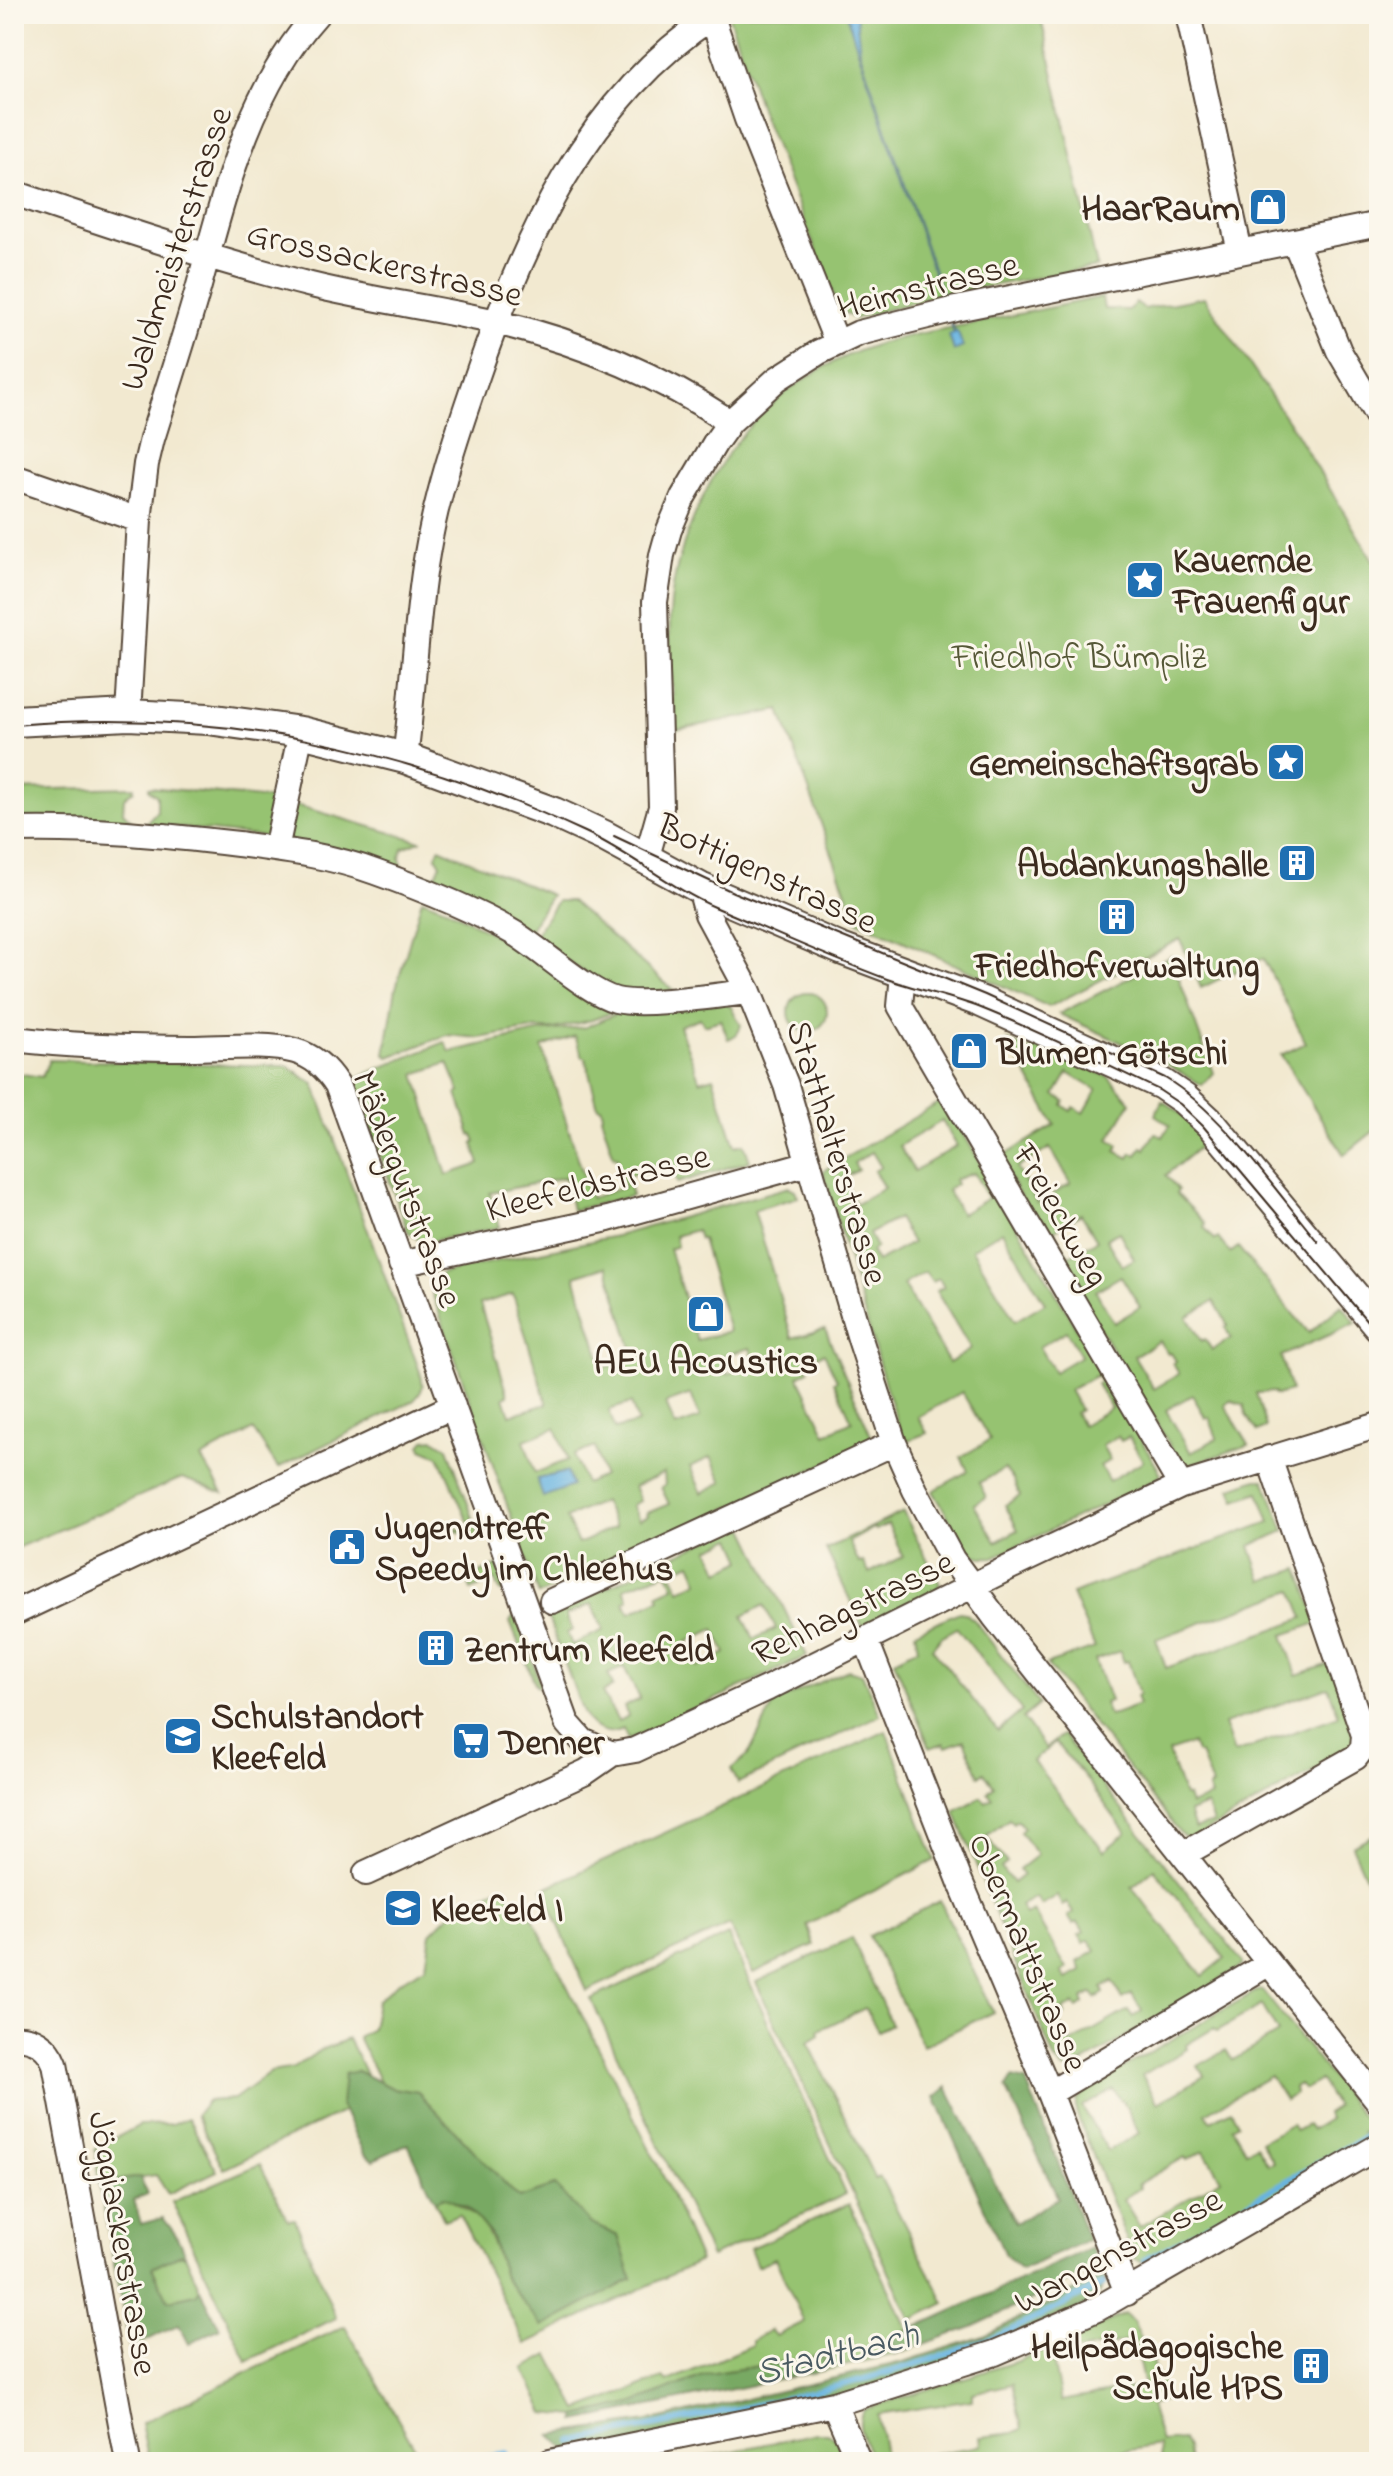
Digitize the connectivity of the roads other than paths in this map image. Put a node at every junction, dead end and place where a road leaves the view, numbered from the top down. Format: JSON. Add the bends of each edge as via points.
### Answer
{"nodes":[{"id":1,"x":317,"y":14,"type":"edge"},
{"id":2,"x":1188,"y":14,"type":"edge"},
{"id":3,"x":711,"y":16,"type":"edge"},
{"id":4,"x":14,"y":193,"type":"edge"},
{"id":5,"x":1379,"y":224,"type":"edge"},
{"id":6,"x":1295,"y":242,"type":"junction"},
{"id":7,"x":1240,"y":252,"type":"junction"},
{"id":8,"x":207,"y":257,"type":"junction"},
{"id":9,"x":495,"y":322,"type":"junction"},
{"id":10,"x":837,"y":343,"type":"junction"},
{"id":11,"x":1379,"y":419,"type":"edge"},
{"id":12,"x":730,"y":422,"type":"junction"},
{"id":13,"x":14,"y":477,"type":"edge"},
{"id":14,"x":139,"y":520,"type":"junction"},
{"id":15,"x":128,"y":715,"type":"junction"},
{"id":16,"x":14,"y":721,"type":"edge"},
{"id":17,"x":301,"y":732,"type":"junction"},
{"id":18,"x":405,"y":758,"type":"junction"},
{"id":19,"x":14,"y":830,"type":"edge"},
{"id":20,"x":276,"y":849,"type":"junction"},
{"id":21,"x":646,"y":860,"type":"junction"},
{"id":22,"x":700,"y":888,"type":"junction"},
{"id":23,"x":903,"y":974,"type":"junction"},
{"id":24,"x":749,"y":992,"type":"junction"},
{"id":25,"x":14,"y":1039,"type":"edge"},
{"id":26,"x":809,"y":1163,"type":"junction"},
{"id":27,"x":401,"y":1264,"type":"junction"},
{"id":28,"x":1379,"y":1326,"type":"edge"},
{"id":29,"x":453,"y":1406,"type":"junction"},
{"id":30,"x":1379,"y":1425,"type":"edge"},
{"id":31,"x":894,"y":1443,"type":"junction"},
{"id":32,"x":1269,"y":1458,"type":"junction"},
{"id":33,"x":1181,"y":1486,"type":"junction"},
{"id":34,"x":972,"y":1587,"type":"junction"},
{"id":35,"x":552,"y":1601,"type":"dead end"},
{"id":36,"x":14,"y":1613,"type":"edge"},
{"id":37,"x":866,"y":1640,"type":"junction"},
{"id":38,"x":612,"y":1754,"type":"junction"},
{"id":39,"x":1184,"y":1854,"type":"junction"},
{"id":40,"x":366,"y":1873,"type":"dead end"},
{"id":41,"x":1268,"y":1964,"type":"junction"},
{"id":42,"x":14,"y":2038,"type":"edge"},
{"id":43,"x":1050,"y":2093,"type":"junction"},
{"id":44,"x":1379,"y":2102,"type":"edge"},
{"id":45,"x":1379,"y":2146,"type":"edge"},
{"id":46,"x":1127,"y":2293,"type":"junction"},
{"id":47,"x":834,"y":2404,"type":"junction"},
{"id":48,"x":128,"y":2462,"type":"edge"},
{"id":49,"x":550,"y":2462,"type":"edge"},
{"id":50,"x":859,"y":2462,"type":"edge"}],
"edges":[{"from":1,"to":8,"type":"street","name":"Waldmeisterstrasse","via":[[258,102]]},
{"from":2,"to":7,"type":"street"},
{"from":3,"to":9,"type":"street","via":[[655,60],[597,125],[532,237]]},
{"from":3,"to":10,"type":"street"},
{"from":4,"to":8,"type":"street","name":"Grossackerstrasse"},
{"from":5,"to":6,"type":"street","name":"Heimstrasse"},
{"from":6,"to":7,"type":"street","name":"Heimstrasse"},
{"from":6,"to":11,"type":"street","via":[[1339,351]]},
{"from":7,"to":10,"type":"street","name":"Heimstrasse","via":[[932,315]]},
{"from":8,"to":9,"type":"street","name":"Grossackerstrasse","via":[[315,286]]},
{"from":8,"to":14,"type":"street","name":"Waldmeisterstrasse","via":[[146,464]]},
{"from":9,"to":12,"type":"street","name":"Grossackerstrasse","via":[[620,363]]},
{"from":9,"to":18,"type":"street","via":[[450,457],[427,552]]},
{"from":10,"to":12,"type":"street","name":"Heimstrasse","via":[[777,379]]},
{"from":12,"to":21,"type":"street","name":"Heimstrasse","via":[[683,497],[658,576],[661,807]]},
{"from":13,"to":14,"type":"street"},
{"from":14,"to":15,"type":"street","name":"Waldmeisterstrasse"},
{"from":15,"to":16,"type":"street","name":"Bottigenstrasse"},
{"from":15,"to":17,"type":"street","name":"Bottigenstrasse"},
{"from":17,"to":18,"type":"street","name":"Bottigenstrasse"},
{"from":17,"to":20,"type":"street"},
{"from":18,"to":21,"type":"street","name":"Bottigenstrasse","via":[[554,813]]},
{"from":19,"to":20,"type":"street","via":[[125,831]]},
{"from":20,"to":24,"type":"street","via":[[373,871],[452,902],[515,934],[613,999],[634,1002]]},
{"from":21,"to":22,"type":"street","name":"Bottigenstrasse"},
{"from":22,"to":23,"type":"street","name":"Bottigenstrasse"},
{"from":22,"to":24,"type":"street","name":"Statthalterstrasse","via":[[707,914]]},
{"from":23,"to":28,"type":"street","name":"Bottigenstrasse","via":[[982,1002],[1174,1091],[1211,1124]]},
{"from":23,"to":33,"type":"street","name":"Freieckweg","via":[[900,1006]]},
{"from":24,"to":26,"type":"street","name":"Statthalterstrasse","via":[[786,1085]]},
{"from":25,"to":27,"type":"street","name":"Mädergutstrasse","via":[[138,1048],[280,1049],[311,1058],[337,1085]]},
{"from":26,"to":27,"type":"street","name":"Kleefeldstrasse","via":[[608,1219]]},
{"from":26,"to":31,"type":"street","name":"Statthalterstrasse"},
{"from":27,"to":29,"type":"street","name":"Mädergutstrasse"},
{"from":29,"to":36,"type":"street"},
{"from":29,"to":38,"type":"street","name":"Mädergutstrasse","via":[[567,1723],[583,1741]]},
{"from":30,"to":32,"type":"street","name":"Rehhagstrasse"},
{"from":31,"to":34,"type":"street","name":"Statthalterstrasse","via":[[952,1559]]},
{"from":31,"to":35,"type":"street"},
{"from":32,"to":33,"type":"street","name":"Rehhagstrasse"},
{"from":32,"to":39,"type":"street","via":[[1364,1735],[1363,1748],[1356,1757]]},
{"from":33,"to":34,"type":"street","name":"Rehhagstrasse"},
{"from":34,"to":37,"type":"street","name":"Rehhagstrasse"},
{"from":34,"to":39,"type":"street","name":"Statthalterstrasse"},
{"from":37,"to":38,"type":"street","name":"Rehhagstrasse","via":[[635,1750]]},
{"from":37,"to":43,"type":"street","name":"Obermattstrasse"},
{"from":38,"to":40,"type":"street","name":"Rehhagstrasse","via":[[586,1772]]},
{"from":39,"to":41,"type":"street","name":"Statthalterstrasse"},
{"from":41,"to":43,"type":"street"},
{"from":41,"to":44,"type":"street","name":"Statthalterstrasse"},
{"from":42,"to":48,"type":"street","name":"Jöggiackerstrasse","via":[[39,2043],[53,2058]]},
{"from":43,"to":46,"type":"street","name":"Obermattstrasse"},
{"from":45,"to":46,"type":"street","name":"Wangenstrasse"},
{"from":46,"to":47,"type":"street","name":"Wangenstrasse","via":[[995,2353]]},
{"from":47,"to":49,"type":"street","name":"Wangenstrasse"},
{"from":47,"to":50,"type":"street"}]}
